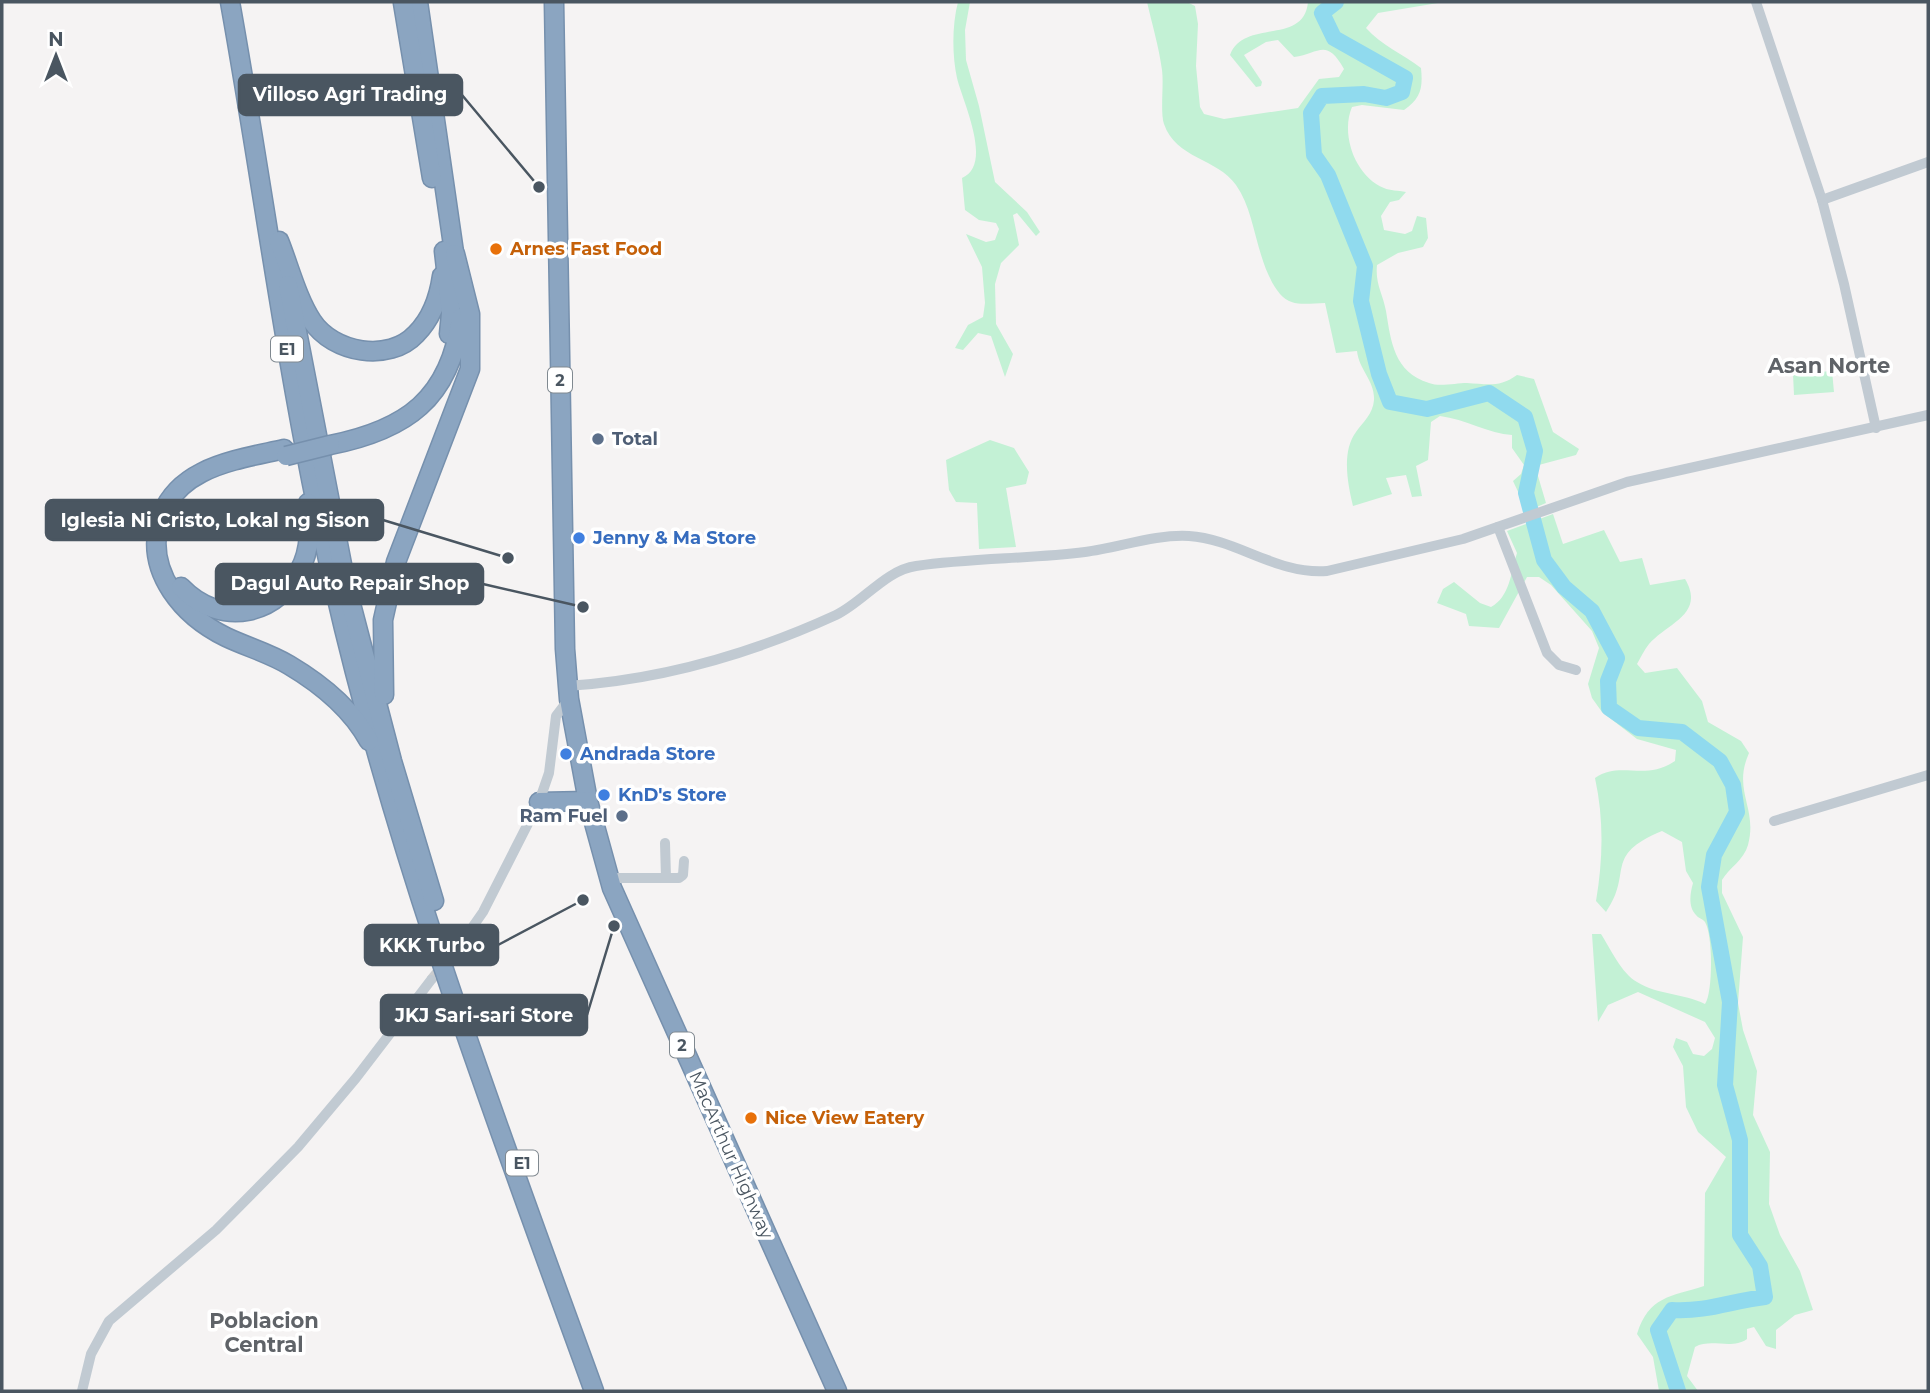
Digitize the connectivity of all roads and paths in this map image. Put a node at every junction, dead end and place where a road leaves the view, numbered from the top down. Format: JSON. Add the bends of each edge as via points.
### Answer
{"nodes":[{"id":1,"x":230,"y":2,"type":"edge"},
{"id":2,"x":242,"y":2,"type":"edge"},
{"id":3,"x":554,"y":2,"type":"edge"},
{"id":4,"x":1756,"y":2,"type":"edge"},
{"id":5,"x":411,"y":3,"type":"edge"},
{"id":6,"x":1928,"y":162,"type":"edge"},
{"id":7,"x":1822,"y":201,"type":"junction"},
{"id":8,"x":279,"y":241,"type":"junction"},
{"id":9,"x":450,"y":254,"type":"junction"},
{"id":10,"x":1928,"y":415,"type":"edge"},
{"id":11,"x":1875,"y":428,"type":"junction"},
{"id":12,"x":304,"y":448,"type":"junction"},
{"id":13,"x":285,"y":452,"type":"junction"},
{"id":14,"x":1499,"y":527,"type":"junction"},
{"id":15,"x":1576,"y":670,"type":"dead end"},
{"id":16,"x":568,"y":693,"type":"junction"},
{"id":17,"x":385,"y":760,"type":"junction"},
{"id":18,"x":1928,"y":775,"type":"edge"},
{"id":19,"x":588,"y":801,"type":"junction"},
{"id":20,"x":540,"y":802,"type":"junction"},
{"id":21,"x":1773,"y":821,"type":"dead end"},
{"id":22,"x":665,"y":843,"type":"dead end"},
{"id":23,"x":684,"y":862,"type":"dead end"},
{"id":24,"x":609,"y":878,"type":"junction"},
{"id":25,"x":666,"y":878,"type":"junction"},
{"id":26,"x":461,"y":942,"type":"tunnel mouth"},
{"id":27,"x":431,"y":979,"type":"tunnel mouth"},
{"id":28,"x":82,"y":1391,"type":"edge"},
{"id":29,"x":594,"y":1391,"type":"edge"},
{"id":30,"x":606,"y":1391,"type":"edge"},
{"id":31,"x":837,"y":1391,"type":"edge"}],
"edges":[{"from":1,"to":12,"type":"highway","number":"E1"},
{"from":2,"to":8,"type":"highway","number":"E1"},
{"from":3,"to":16,"type":"highway","name":"MacArthur Highway","number":"2"},
{"from":4,"to":7,"type":"street"},
{"from":5,"to":9,"type":"highway"},
{"from":6,"to":7,"type":"street"},
{"from":7,"to":11,"type":"street"},
{"from":8,"to":9,"type":"highway","via":[[312,320],[327,337],[365,350],[400,345],[415,335],[432,313]]},
{"from":8,"to":17,"type":"highway","number":"E1"},
{"from":9,"to":13,"type":"highway","via":[[451,313],[440,365],[408,407],[387,421],[330,442]]},
{"from":9,"to":17,"type":"highway","via":[[470,314],[470,369],[407,531],[383,620]]},
{"from":10,"to":11,"type":"street"},
{"from":11,"to":14,"type":"street","via":[[1627,482]]},
{"from":12,"to":13,"type":"highway","via":[[308,544],[290,587],[254,611],[220,612],[197,603],[181,588],[167,559],[166,533],[176,506],[185,493],[209,478]]},
{"from":12,"to":17,"type":"highway","number":"E1","via":[[334,588]]},
{"from":13,"to":17,"type":"highway","via":[[227,462],[184,482],[166,505],[157,531],[162,576],[194,617],[225,637],[265,651],[336,699]]},
{"from":14,"to":15,"type":"street","via":[[1547,653],[1559,665]]},
{"from":14,"to":16,"type":"street","via":[[1315,572],[1274,564],[1191,536],[1069,554],[992,557],[906,568],[848,609],[814,625],[678,672]]},
{"from":16,"to":19,"type":"highway","name":"MacArthur Highway","number":"2"},
{"from":16,"to":20,"type":"street","via":[[556,716],[549,773]]},
{"from":17,"to":29,"type":"highway","number":"E1","via":[[448,985]]},
{"from":17,"to":30,"type":"highway","number":"E1","via":[[545,1228]]},
{"from":18,"to":21,"type":"street"},
{"from":19,"to":20,"type":"highway"},
{"from":19,"to":24,"type":"highway","name":"MacArthur Highway","number":"2"},
{"from":20,"to":26,"type":"street","via":[[483,912]]},
{"from":22,"to":25,"type":"street"},
{"from":23,"to":25,"type":"street","via":[[681,877]]},
{"from":24,"to":25,"type":"street"},
{"from":24,"to":31,"type":"highway","name":"MacArthur Highway","number":"2"},
{"from":27,"to":28,"type":"street","via":[[298,1147],[216,1230],[109,1321],[91,1354]]}]}
